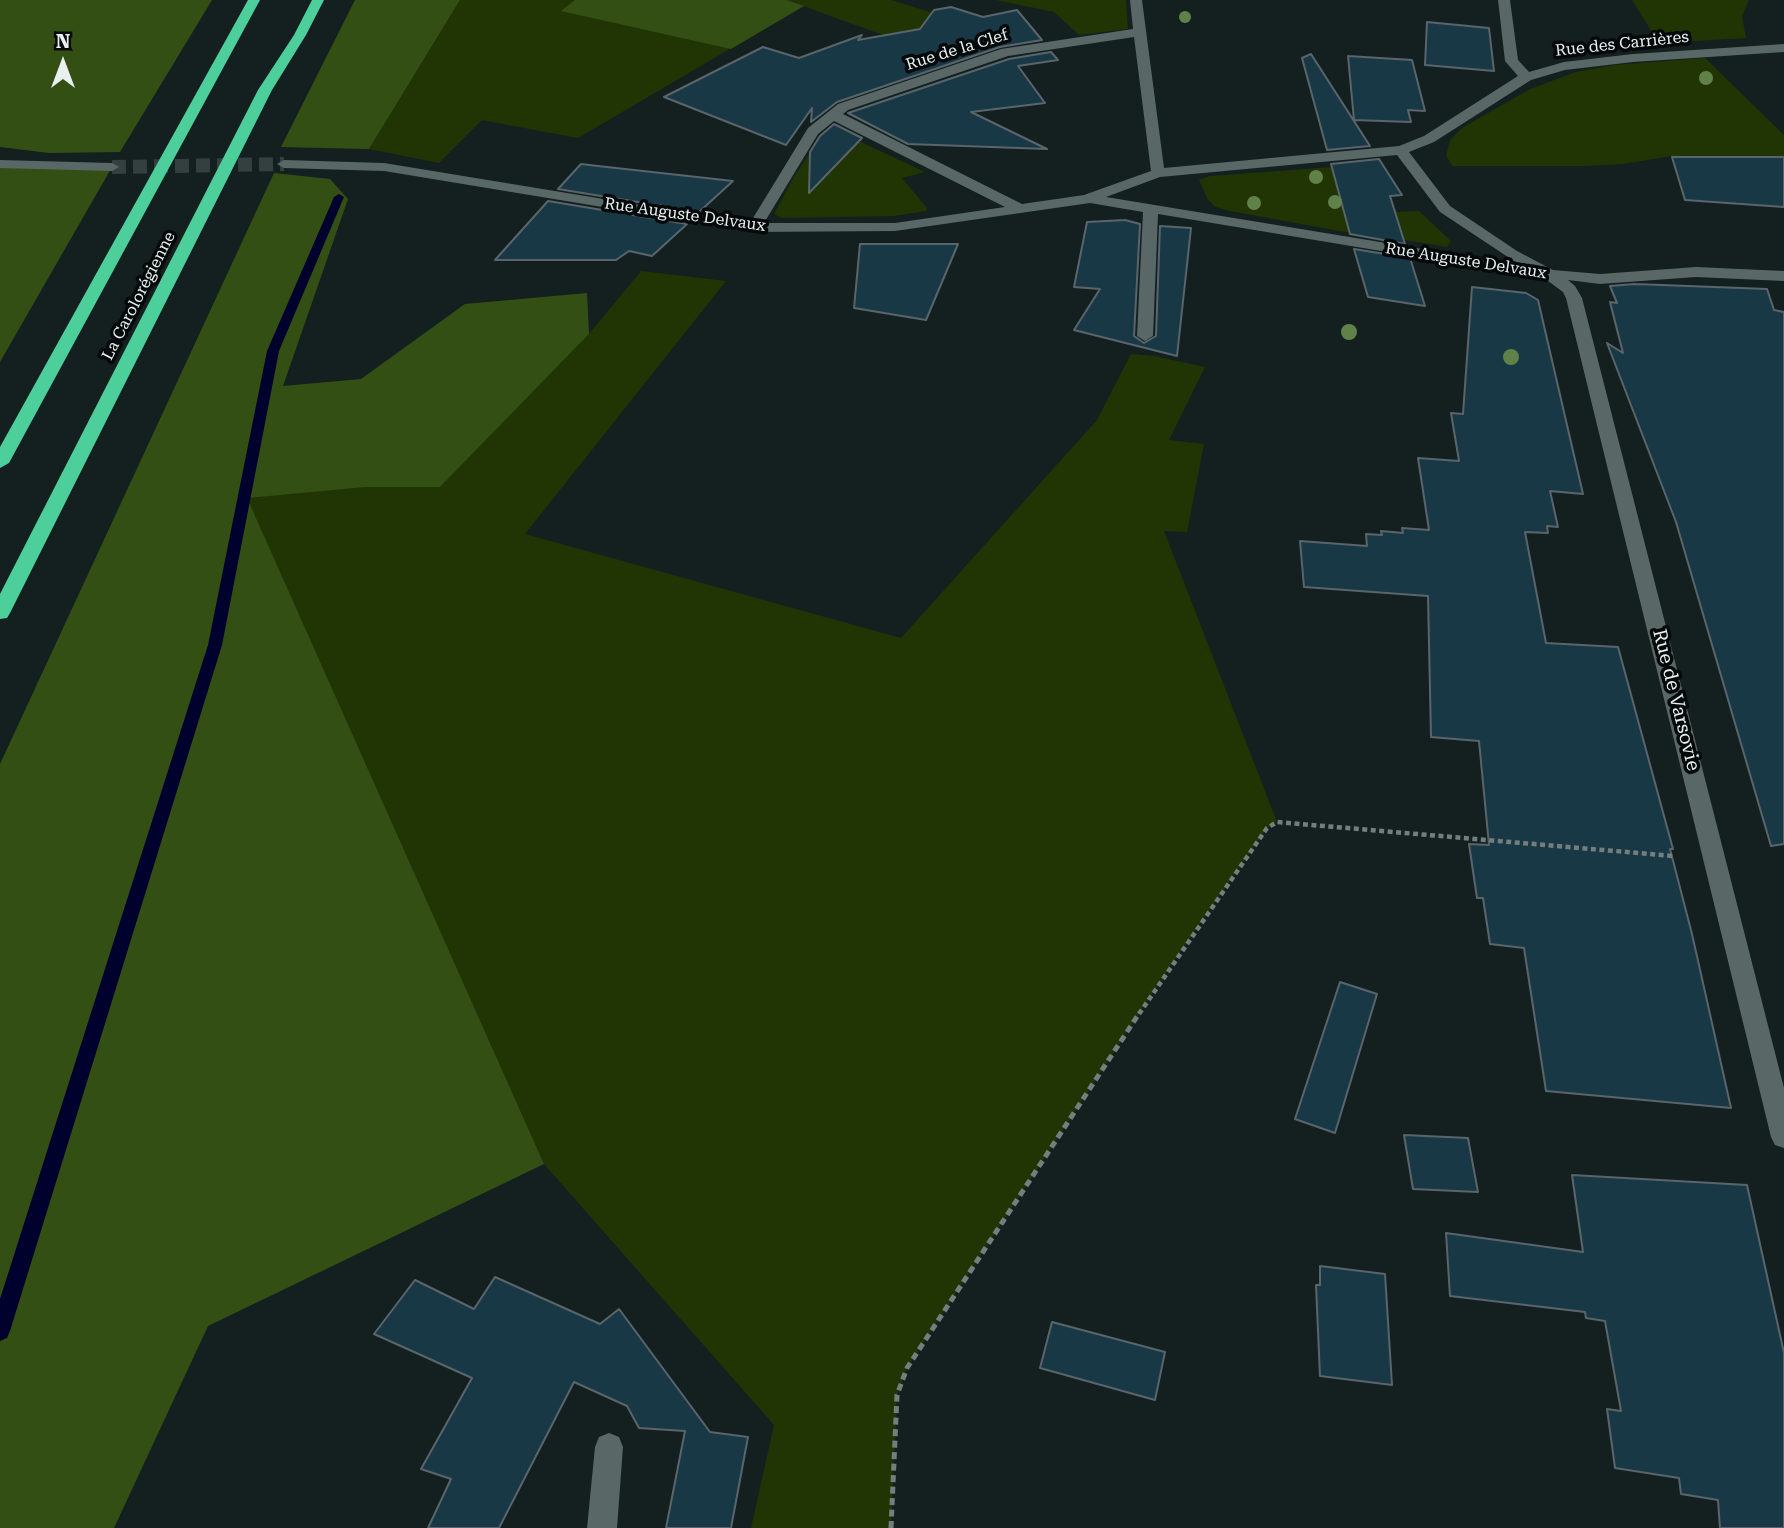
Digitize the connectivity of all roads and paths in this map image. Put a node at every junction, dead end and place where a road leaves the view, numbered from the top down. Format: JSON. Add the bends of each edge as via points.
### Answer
{"nodes":[{"id":1,"x":254,"y":0,"type":"edge"},
{"id":2,"x":318,"y":0,"type":"edge"},
{"id":3,"x":1136,"y":0,"type":"edge"},
{"id":4,"x":1504,"y":0,"type":"edge"},
{"id":5,"x":1139,"y":32,"type":"junction"},
{"id":6,"x":1784,"y":48,"type":"edge"},
{"id":7,"x":1525,"y":77,"type":"junction"},
{"id":8,"x":832,"y":114,"type":"junction"},
{"id":9,"x":1401,"y":150,"type":"junction"},
{"id":10,"x":0,"y":164,"type":"edge"},
{"id":11,"x":284,"y":164,"type":"tunnel mouth"},
{"id":12,"x":112,"y":167,"type":"tunnel mouth"},
{"id":13,"x":1158,"y":173,"type":"junction"},
{"id":14,"x":1087,"y":199,"type":"junction"},
{"id":15,"x":1151,"y":208,"type":"junction"},
{"id":16,"x":1021,"y":209,"type":"junction"},
{"id":17,"x":754,"y":228,"type":"junction"},
{"id":18,"x":1549,"y":274,"type":"junction"},
{"id":19,"x":1784,"y":276,"type":"edge"},
{"id":20,"x":1145,"y":336,"type":"dead end"},
{"id":21,"x":0,"y":463,"type":"edge"},
{"id":22,"x":0,"y":613,"type":"edge"},
{"id":23,"x":1716,"y":860,"type":"junction"},
{"id":24,"x":1784,"y":1137,"type":"edge"},
{"id":25,"x":608,"y":1447,"type":"dead end"},
{"id":26,"x":602,"y":1528,"type":"edge"},
{"id":27,"x":891,"y":1528,"type":"edge"}],
"edges":[{"from":1,"to":21,"type":"highway","name":"La Carolorégienne"},
{"from":2,"to":22,"type":"highway","name":"La Carolorégienne","via":[[265,89]]},
{"from":3,"to":5,"type":"street"},
{"from":4,"to":7,"type":"street","via":[[1512,61]]},
{"from":5,"to":8,"type":"street","name":"Rue de la Clef","via":[[1006,51],[854,102]]},
{"from":5,"to":13,"type":"street"},
{"from":6,"to":7,"type":"street","name":"Rue des Carrières","via":[[1633,58],[1564,66]]},
{"from":7,"to":9,"type":"street","name":"Rue des Carrières","via":[[1429,139]]},
{"from":8,"to":16,"type":"street"},
{"from":8,"to":17,"type":"street","name":"Rue de la Clef","via":[[802,145]]},
{"from":9,"to":13,"type":"street","name":"Rue Auguste Delvaux"},
{"from":9,"to":18,"type":"street","via":[[1445,209]]},
{"from":10,"to":12,"type":"street"},
{"from":11,"to":17,"type":"street","name":"Rue Auguste Delvaux","via":[[384,167]]},
{"from":13,"to":14,"type":"street","name":"Rue Auguste Delvaux"},
{"from":14,"to":15,"type":"street","name":"Rue Auguste Delvaux"},
{"from":14,"to":16,"type":"street","name":"Rue Auguste Delvaux"},
{"from":15,"to":18,"type":"street","name":"Rue Auguste Delvaux"},
{"from":15,"to":20,"type":"street"},
{"from":16,"to":17,"type":"street","name":"Rue Auguste Delvaux","via":[[895,227]]},
{"from":18,"to":19,"type":"street","name":"Rue Auguste Delvaux","via":[[1600,279],[1696,272]]},
{"from":18,"to":23,"type":"street","name":"Rue de Varsovie","via":[[1574,298]]},
{"from":23,"to":24,"type":"street","name":"Rue de Varsovie"},
{"from":23,"to":27,"type":"path","via":[[1294,821],[1277,821],[1267,828],[1171,965],[906,1368],[897,1395]]},
{"from":25,"to":26,"type":"street"}]}
